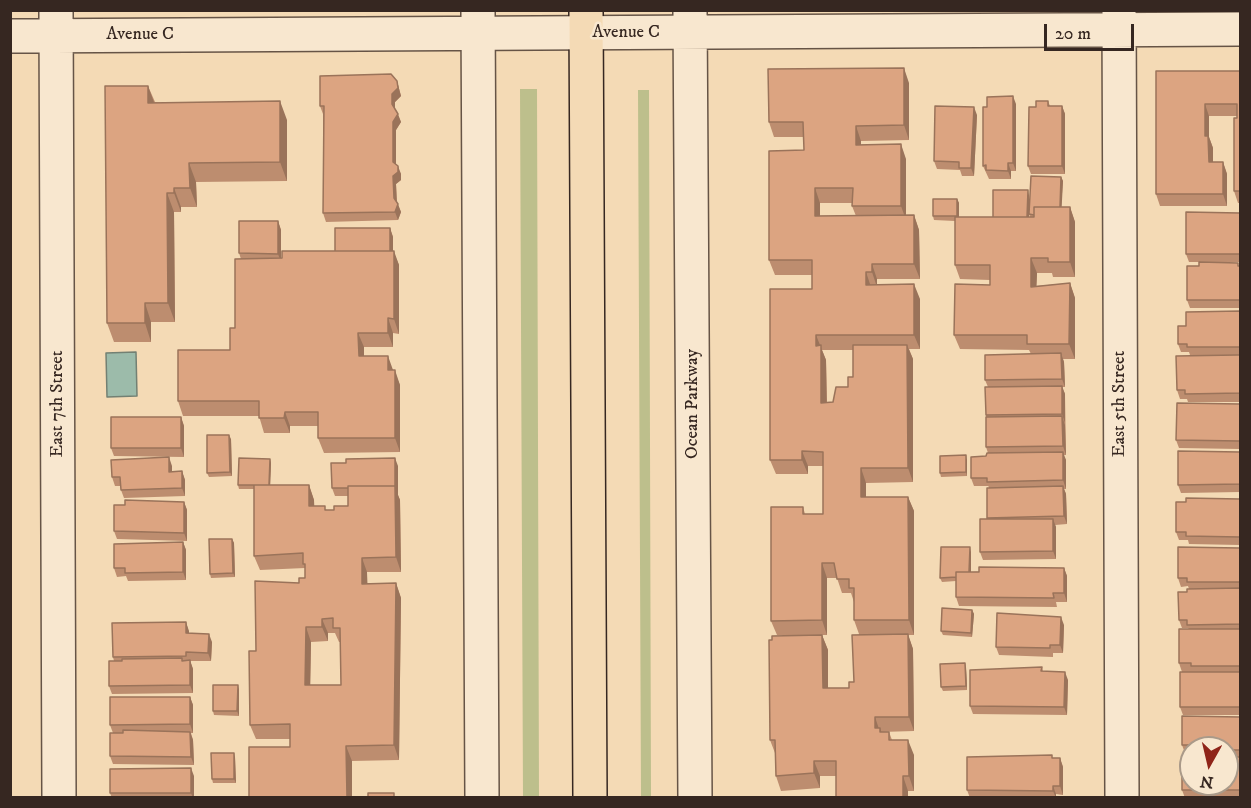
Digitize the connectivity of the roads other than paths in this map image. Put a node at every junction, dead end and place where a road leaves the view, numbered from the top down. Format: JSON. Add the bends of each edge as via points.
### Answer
{"nodes":[{"id":1,"x":1119,"y":21,"type":"edge"},
{"id":2,"x":478,"y":22,"type":"edge"},
{"id":3,"x":586,"y":22,"type":"edge"},
{"id":4,"x":690,"y":22,"type":"edge"},
{"id":5,"x":56,"y":23,"type":"edge"},
{"id":6,"x":1240,"y":29,"type":"edge"},
{"id":7,"x":10,"y":36,"type":"edge"},
{"id":8,"x":59,"y":798,"type":"edge"},
{"id":9,"x":482,"y":798,"type":"edge"},
{"id":10,"x":590,"y":798,"type":"edge"},
{"id":11,"x":695,"y":798,"type":"edge"},
{"id":12,"x":1122,"y":798,"type":"edge"}],
"edges":[{"from":1,"to":4,"type":"street","name":"Avenue C"},
{"from":1,"to":6,"type":"street","name":"Avenue C"},
{"from":1,"to":12,"type":"street","name":"East 5th Street"},
{"from":2,"to":3,"type":"street","name":"Avenue C"},
{"from":2,"to":5,"type":"street","name":"Avenue C"},
{"from":2,"to":9,"type":"street"},
{"from":3,"to":4,"type":"street","name":"Avenue C"},
{"from":3,"to":10,"type":"main road"},
{"from":4,"to":11,"type":"street","name":"Ocean Parkway"},
{"from":5,"to":7,"type":"street","name":"Avenue C"},
{"from":5,"to":8,"type":"street","name":"East 7th Street"}]}
